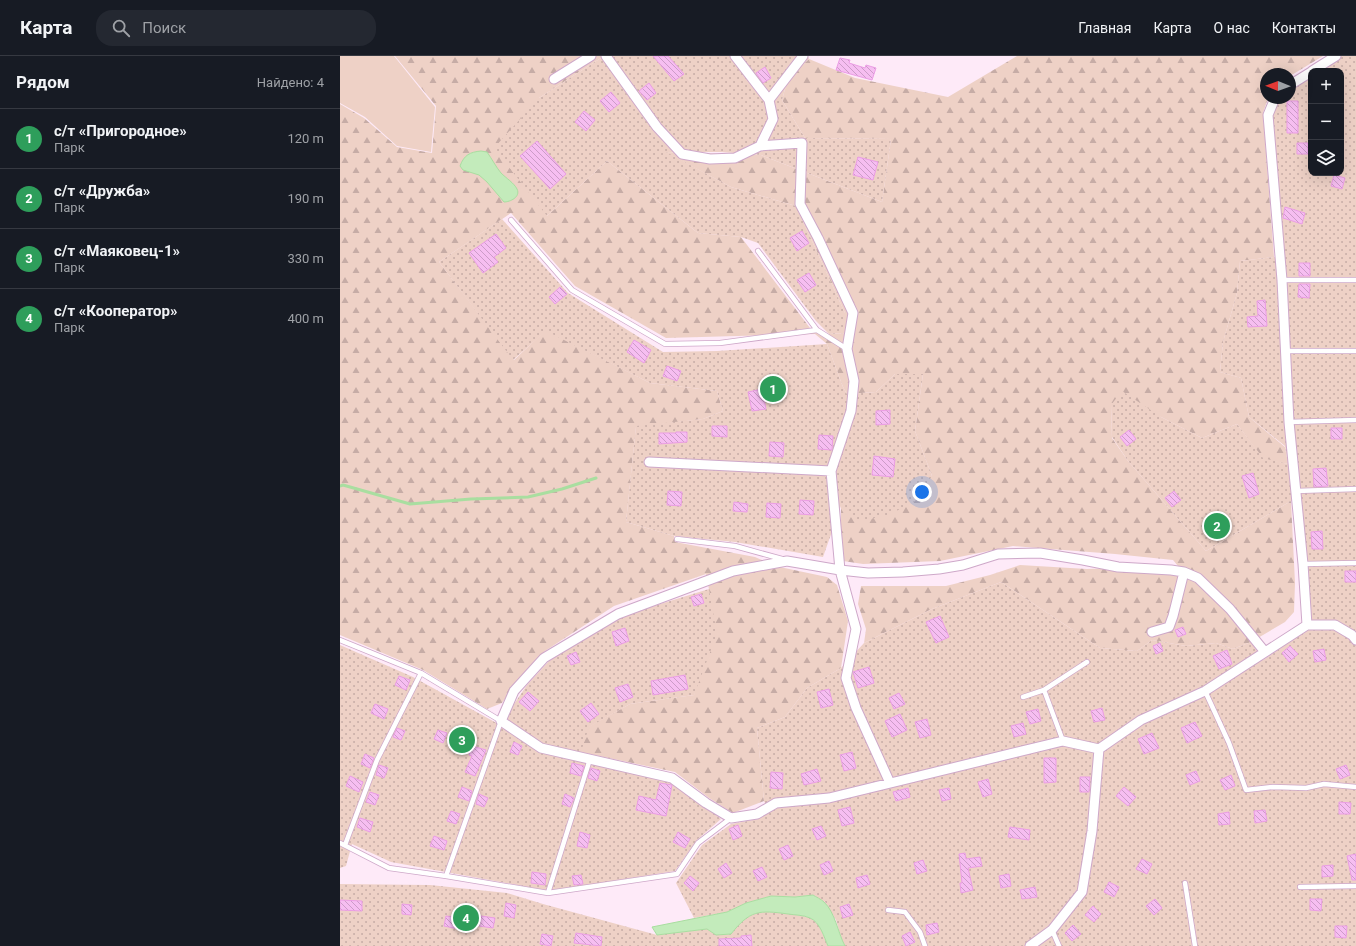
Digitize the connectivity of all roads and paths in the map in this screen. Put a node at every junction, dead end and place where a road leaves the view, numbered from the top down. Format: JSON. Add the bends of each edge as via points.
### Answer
{"nodes":[{"id":1,"x":592,"y":56,"type":"edge"},
{"id":2,"x":606,"y":56,"type":"edge"},
{"id":3,"x":735,"y":56,"type":"edge"},
{"id":4,"x":803,"y":56,"type":"edge"},
{"id":5,"x":1336,"y":56,"type":"edge"},
{"id":6,"x":1316,"y":68,"type":"edge"},
{"id":7,"x":1308,"y":73,"type":"edge"},
{"id":8,"x":554,"y":79,"type":"dead end"},
{"id":9,"x":1296,"y":80,"type":"edge"},
{"id":10,"x":769,"y":100,"type":"junction"},
{"id":11,"x":1272,"y":104,"type":"edge"},
{"id":12,"x":760,"y":146,"type":"junction"},
{"id":13,"x":511,"y":220,"type":"dead end"},
{"id":14,"x":758,"y":251,"type":"dead end"},
{"id":15,"x":1282,"y":280,"type":"junction"},
{"id":16,"x":1356,"y":280,"type":"edge"},
{"id":17,"x":817,"y":330,"type":"junction"},
{"id":18,"x":847,"y":349,"type":"junction"},
{"id":19,"x":1356,"y":351,"type":"edge"},
{"id":20,"x":1285,"y":352,"type":"junction"},
{"id":21,"x":1356,"y":420,"type":"edge"},
{"id":22,"x":1289,"y":422,"type":"junction"},
{"id":23,"x":649,"y":462,"type":"dead end"},
{"id":24,"x":831,"y":471,"type":"junction"},
{"id":25,"x":1356,"y":489,"type":"edge"},
{"id":26,"x":1296,"y":491,"type":"junction"},
{"id":27,"x":677,"y":539,"type":"dead end"},
{"id":28,"x":787,"y":561,"type":"junction"},
{"id":29,"x":1356,"y":563,"type":"edge"},
{"id":30,"x":1303,"y":564,"type":"junction"},
{"id":31,"x":840,"y":570,"type":"junction"},
{"id":32,"x":1184,"y":572,"type":"junction"},
{"id":33,"x":1307,"y":625,"type":"junction"},
{"id":34,"x":1152,"y":632,"type":"dead end"},
{"id":35,"x":340,"y":640,"type":"edge"},
{"id":36,"x":1356,"y":640,"type":"edge"},
{"id":37,"x":1265,"y":652,"type":"junction"},
{"id":38,"x":1087,"y":662,"type":"dead end"},
{"id":39,"x":421,"y":673,"type":"junction"},
{"id":40,"x":1044,"y":690,"type":"junction"},
{"id":41,"x":1205,"y":691,"type":"junction"},
{"id":42,"x":1023,"y":697,"type":"dead end"},
{"id":43,"x":501,"y":721,"type":"junction"},
{"id":44,"x":1062,"y":741,"type":"junction"},
{"id":45,"x":1099,"y":749,"type":"junction"},
{"id":46,"x":590,"y":760,"type":"junction"},
{"id":47,"x":890,"y":783,"type":"junction"},
{"id":48,"x":1356,"y":787,"type":"edge"},
{"id":49,"x":731,"y":818,"type":"junction"},
{"id":50,"x":340,"y":843,"type":"edge"},
{"id":51,"x":345,"y":845,"type":"junction"},
{"id":52,"x":446,"y":876,"type":"junction"},
{"id":53,"x":1185,"y":883,"type":"dead end"},
{"id":54,"x":1356,"y":886,"type":"edge"},
{"id":55,"x":1300,"y":887,"type":"dead end"},
{"id":56,"x":548,"y":893,"type":"junction"},
{"id":57,"x":888,"y":910,"type":"dead end"},
{"id":58,"x":1052,"y":930,"type":"junction"},
{"id":59,"x":926,"y":946,"type":"edge"},
{"id":60,"x":1030,"y":946,"type":"edge"},
{"id":61,"x":1059,"y":946,"type":"edge"},
{"id":62,"x":1195,"y":946,"type":"edge"}],
"edges":[{"from":1,"to":8,"type":"street"},
{"from":2,"to":12,"type":"street","via":[[657,127],[682,154],[710,159],[735,158]]},
{"from":3,"to":10,"type":"street"},
{"from":4,"to":10,"type":"street"},
{"from":5,"to":6,"type":"street"},
{"from":7,"to":9,"type":"street"},
{"from":10,"to":12,"type":"street","via":[[773,119]]},
{"from":11,"to":15,"type":"street","via":[[1268,115]]},
{"from":12,"to":18,"type":"street","via":[[802,144],[800,204],[853,313]]},
{"from":13,"to":17,"type":"lane","via":[[572,290],[665,344],[720,343]]},
{"from":14,"to":17,"type":"lane"},
{"from":15,"to":16,"type":"lane"},
{"from":15,"to":20,"type":"street"},
{"from":17,"to":18,"type":"lane"},
{"from":18,"to":24,"type":"street","via":[[854,381],[851,411]]},
{"from":19,"to":20,"type":"lane"},
{"from":20,"to":22,"type":"street"},
{"from":21,"to":22,"type":"lane"},
{"from":22,"to":26,"type":"street"},
{"from":23,"to":24,"type":"street"},
{"from":24,"to":31,"type":"street"},
{"from":25,"to":26,"type":"lane"},
{"from":26,"to":30,"type":"street"},
{"from":27,"to":28,"type":"lane","via":[[735,546]]},
{"from":28,"to":31,"type":"street"},
{"from":28,"to":43,"type":"street","via":[[733,571],[618,614],[544,658],[514,691]]},
{"from":29,"to":30,"type":"lane"},
{"from":30,"to":33,"type":"street"},
{"from":31,"to":32,"type":"street","via":[[868,573],[910,572],[939,569],[998,554],[1040,554],[1118,567]]},
{"from":31,"to":47,"type":"street","via":[[856,629],[846,678],[856,708]]},
{"from":32,"to":34,"type":"street","via":[[1169,627]]},
{"from":32,"to":37,"type":"street","via":[[1198,578],[1230,609]]},
{"from":33,"to":36,"type":"street","via":[[1335,625]]},
{"from":33,"to":37,"type":"street"},
{"from":35,"to":39,"type":"lane"},
{"from":37,"to":41,"type":"street"},
{"from":38,"to":40,"type":"lane"},
{"from":39,"to":43,"type":"lane"},
{"from":39,"to":51,"type":"lane","via":[[377,760]]},
{"from":40,"to":42,"type":"lane"},
{"from":40,"to":44,"type":"lane"},
{"from":41,"to":45,"type":"street","via":[[1141,720]]},
{"from":41,"to":48,"type":"lane","via":[[1229,743],[1246,790],[1273,787],[1306,788],[1324,784]]},
{"from":43,"to":46,"type":"street","via":[[542,748]]},
{"from":43,"to":52,"type":"lane"},
{"from":44,"to":45,"type":"street"},
{"from":44,"to":47,"type":"street"},
{"from":45,"to":58,"type":"street","via":[[1092,831],[1082,892]]},
{"from":46,"to":49,"type":"street","via":[[672,778]]},
{"from":46,"to":56,"type":"lane"},
{"from":47,"to":49,"type":"street","via":[[829,798],[776,803],[757,814]]},
{"from":49,"to":56,"type":"lane","via":[[698,843],[677,874]]},
{"from":50,"to":51,"type":"lane"},
{"from":51,"to":52,"type":"lane","via":[[389,868]]},
{"from":52,"to":56,"type":"lane"},
{"from":53,"to":62,"type":"lane"},
{"from":54,"to":55,"type":"lane"},
{"from":57,"to":59,"type":"lane","via":[[905,912],[920,932]]},
{"from":58,"to":60,"type":"street"},
{"from":58,"to":61,"type":"lane"}]}
